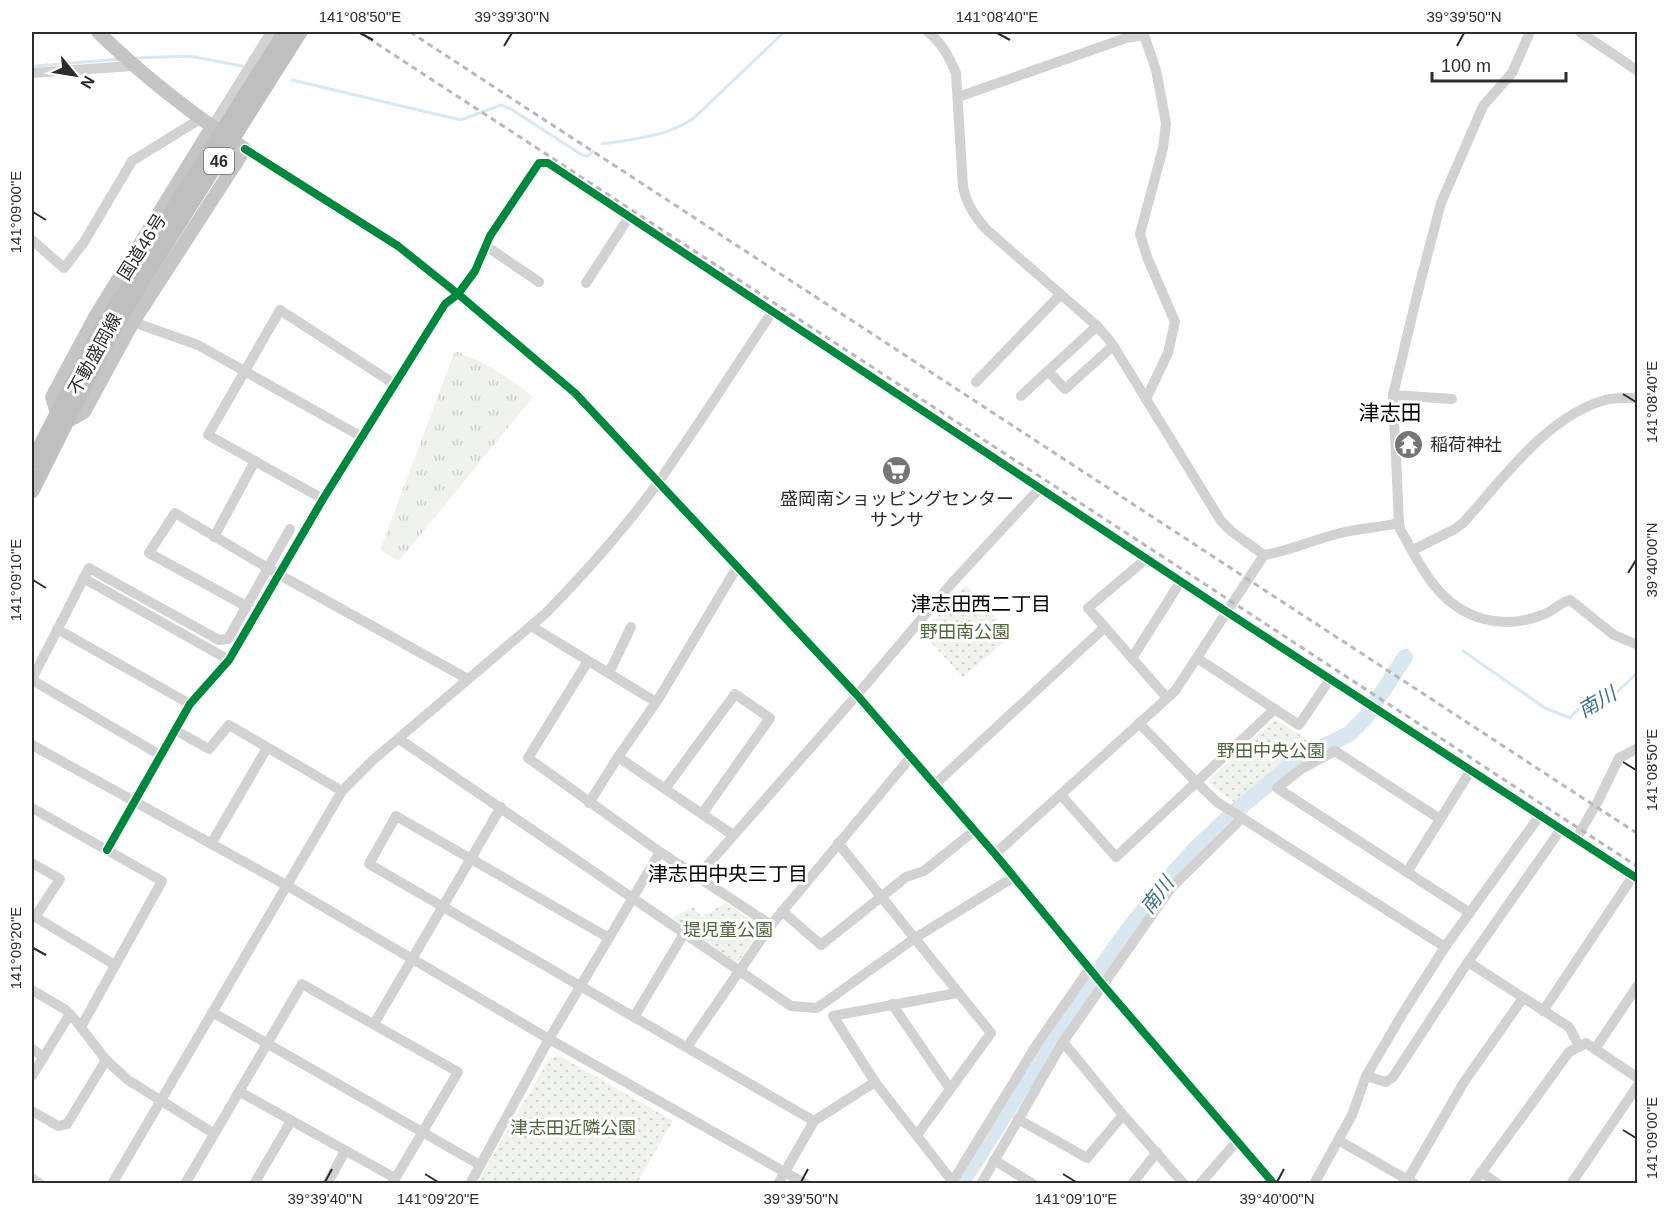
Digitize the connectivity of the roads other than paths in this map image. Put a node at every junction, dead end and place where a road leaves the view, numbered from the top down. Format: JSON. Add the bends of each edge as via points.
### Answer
{"nodes":[{"id":1,"x":98,"y":32,"type":"edge"},
{"id":2,"x":271,"y":32,"type":"edge"},
{"id":3,"x":285,"y":32,"type":"edge"},
{"id":4,"x":300,"y":32,"type":"edge"},
{"id":5,"x":928,"y":32,"type":"edge"},
{"id":6,"x":1530,"y":32,"type":"edge"},
{"id":7,"x":1580,"y":32,"type":"edge"},
{"id":8,"x":1144,"y":33,"type":"edge"},
{"id":9,"x":1124,"y":35,"type":"edge"},
{"id":10,"x":128,"y":61,"type":"junction"},
{"id":11,"x":1638,"y":71,"type":"edge"},
{"id":12,"x":32,"y":73,"type":"edge"},
{"id":13,"x":958,"y":98,"type":"junction"},
{"id":14,"x":200,"y":119,"type":"junction"},
{"id":15,"x":212,"y":127,"type":"junction"},
{"id":16,"x":245,"y":149,"type":"junction"},
{"id":17,"x":629,"y":217,"type":"junction"},
{"id":18,"x":32,"y":240,"type":"edge"},
{"id":19,"x":486,"y":246,"type":"junction"},
{"id":20,"x":539,"y":282,"type":"dead end"},
{"id":21,"x":586,"y":283,"type":"dead end"},
{"id":22,"x":133,"y":288,"type":"junction"},
{"id":23,"x":458,"y":294,"type":"junction"},
{"id":24,"x":1060,"y":295,"type":"junction"},
{"id":25,"x":772,"y":312,"type":"junction"},
{"id":26,"x":134,"y":322,"type":"junction"},
{"id":27,"x":1097,"y":326,"type":"junction"},
{"id":28,"x":1113,"y":346,"type":"junction"},
{"id":29,"x":244,"y":370,"type":"junction"},
{"id":30,"x":1048,"y":371,"type":"junction"},
{"id":31,"x":976,"y":382,"type":"dead end"},
{"id":32,"x":396,"y":385,"type":"junction"},
{"id":33,"x":1393,"y":395,"type":"junction"},
{"id":34,"x":1021,"y":396,"type":"dead end"},
{"id":35,"x":1638,"y":398,"type":"edge"},
{"id":36,"x":1146,"y":399,"type":"junction"},
{"id":37,"x":1452,"y":399,"type":"dead end"},
{"id":38,"x":61,"y":417,"type":"junction"},
{"id":39,"x":362,"y":437,"type":"junction"},
{"id":40,"x":255,"y":461,"type":"junction"},
{"id":41,"x":32,"y":462,"type":"edge"},
{"id":42,"x":658,"y":481,"type":"junction"},
{"id":43,"x":1040,"y":488,"type":"junction"},
{"id":44,"x":32,"y":491,"type":"edge"},
{"id":45,"x":323,"y":499,"type":"junction"},
{"id":46,"x":1399,"y":523,"type":"junction"},
{"id":47,"x":290,"y":529,"type":"dead end"},
{"id":48,"x":214,"y":537,"type":"junction"},
{"id":49,"x":1413,"y":550,"type":"junction"},
{"id":50,"x":1264,"y":555,"type":"junction"},
{"id":51,"x":1147,"y":558,"type":"junction"},
{"id":52,"x":737,"y":567,"type":"junction"},
{"id":53,"x":268,"y":568,"type":"junction"},
{"id":54,"x":278,"y":574,"type":"junction"},
{"id":55,"x":83,"y":578,"type":"junction"},
{"id":56,"x":1181,"y":580,"type":"junction"},
{"id":57,"x":246,"y":606,"type":"junction"},
{"id":58,"x":1227,"y":612,"type":"junction"},
{"id":59,"x":531,"y":626,"type":"junction"},
{"id":60,"x":631,"y":627,"type":"dead end"},
{"id":61,"x":1105,"y":627,"type":"junction"},
{"id":62,"x":57,"y":629,"type":"junction"},
{"id":63,"x":1638,"y":645,"type":"edge"},
{"id":64,"x":1132,"y":658,"type":"junction"},
{"id":65,"x":1197,"y":658,"type":"junction"},
{"id":66,"x":229,"y":660,"type":"junction"},
{"id":67,"x":588,"y":660,"type":"junction"},
{"id":68,"x":609,"y":673,"type":"junction"},
{"id":69,"x":32,"y":679,"type":"edge"},
{"id":70,"x":468,"y":679,"type":"junction"},
{"id":71,"x":1330,"y":679,"type":"junction"},
{"id":72,"x":857,"y":695,"type":"junction"},
{"id":73,"x":1167,"y":698,"type":"junction"},
{"id":74,"x":656,"y":702,"type":"junction"},
{"id":75,"x":190,"y":704,"type":"junction"},
{"id":76,"x":1275,"y":709,"type":"junction"},
{"id":77,"x":1139,"y":723,"type":"junction"},
{"id":78,"x":175,"y":730,"type":"junction"},
{"id":79,"x":399,"y":739,"type":"junction"},
{"id":80,"x":32,"y":745,"type":"edge"},
{"id":81,"x":267,"y":748,"type":"junction"},
{"id":82,"x":1638,"y":748,"type":"edge"},
{"id":83,"x":160,"y":754,"type":"junction"},
{"id":84,"x":618,"y":757,"type":"junction"},
{"id":85,"x":910,"y":758,"type":"junction"},
{"id":86,"x":1471,"y":770,"type":"junction"},
{"id":87,"x":1196,"y":782,"type":"junction"},
{"id":88,"x":934,"y":785,"type":"junction"},
{"id":89,"x":665,"y":789,"type":"junction"},
{"id":90,"x":342,"y":791,"type":"junction"},
{"id":91,"x":1061,"y":795,"type":"junction"},
{"id":92,"x":134,"y":802,"type":"junction"},
{"id":93,"x":589,"y":803,"type":"junction"},
{"id":94,"x":501,"y":807,"type":"junction"},
{"id":95,"x":32,"y":808,"type":"edge"},
{"id":96,"x":702,"y":814,"type":"junction"},
{"id":97,"x":1540,"y":815,"type":"junction"},
{"id":98,"x":1242,"y":818,"type":"junction"},
{"id":99,"x":1440,"y":819,"type":"junction"},
{"id":100,"x":1561,"y":829,"type":"junction"},
{"id":101,"x":974,"y":831,"type":"junction"},
{"id":102,"x":733,"y":835,"type":"junction"},
{"id":103,"x":1576,"y":839,"type":"junction"},
{"id":104,"x":838,"y":843,"type":"junction"},
{"id":105,"x":211,"y":844,"type":"junction"},
{"id":106,"x":107,"y":850,"type":"junction"},
{"id":107,"x":660,"y":852,"type":"junction"},
{"id":108,"x":995,"y":854,"type":"junction"},
{"id":109,"x":470,"y":858,"type":"junction"},
{"id":110,"x":32,"y":863,"type":"edge"},
{"id":111,"x":1407,"y":872,"type":"junction"},
{"id":112,"x":697,"y":877,"type":"junction"},
{"id":113,"x":1014,"y":877,"type":"junction"},
{"id":114,"x":1635,"y":877,"type":"edge"},
{"id":115,"x":286,"y":885,"type":"junction"},
{"id":116,"x":633,"y":897,"type":"junction"},
{"id":117,"x":881,"y":898,"type":"junction"},
{"id":118,"x":442,"y":906,"type":"junction"},
{"id":119,"x":782,"y":911,"type":"junction"},
{"id":120,"x":1470,"y":913,"type":"junction"},
{"id":121,"x":33,"y":916,"type":"edge"},
{"id":122,"x":771,"y":925,"type":"junction"},
{"id":123,"x":685,"y":932,"type":"junction"},
{"id":124,"x":915,"y":938,"type":"junction"},
{"id":125,"x":609,"y":939,"type":"junction"},
{"id":126,"x":1445,"y":947,"type":"junction"},
{"id":127,"x":413,"y":958,"type":"junction"},
{"id":128,"x":1468,"y":962,"type":"junction"},
{"id":129,"x":115,"y":965,"type":"junction"},
{"id":130,"x":739,"y":968,"type":"junction"},
{"id":131,"x":1090,"y":968,"type":"junction"},
{"id":132,"x":1104,"y":985,"type":"junction"},
{"id":133,"x":1638,"y":985,"type":"edge"},
{"id":134,"x":581,"y":986,"type":"junction"},
{"id":135,"x":32,"y":990,"type":"edge"},
{"id":136,"x":957,"y":993,"type":"junction"},
{"id":137,"x":1523,"y":998,"type":"junction"},
{"id":138,"x":1634,"y":998,"type":"edge"},
{"id":139,"x":892,"y":1004,"type":"junction"},
{"id":140,"x":1543,"y":1011,"type":"junction"},
{"id":141,"x":212,"y":1012,"type":"junction"},
{"id":142,"x":70,"y":1014,"type":"junction"},
{"id":143,"x":634,"y":1017,"type":"junction"},
{"id":144,"x":374,"y":1024,"type":"junction"},
{"id":145,"x":81,"y":1027,"type":"junction"},
{"id":146,"x":549,"y":1039,"type":"junction"},
{"id":147,"x":1063,"y":1042,"type":"junction"},
{"id":148,"x":266,"y":1043,"type":"junction"},
{"id":149,"x":1579,"y":1046,"type":"junction"},
{"id":150,"x":687,"y":1047,"type":"junction"},
{"id":151,"x":32,"y":1049,"type":"edge"},
{"id":152,"x":1595,"y":1049,"type":"junction"},
{"id":153,"x":44,"y":1057,"type":"junction"},
{"id":154,"x":106,"y":1060,"type":"junction"},
{"id":155,"x":32,"y":1076,"type":"edge"},
{"id":156,"x":1366,"y":1076,"type":"junction"},
{"id":157,"x":1638,"y":1078,"type":"edge"},
{"id":158,"x":875,"y":1082,"type":"junction"},
{"id":159,"x":1638,"y":1085,"type":"edge"},
{"id":160,"x":950,"y":1089,"type":"junction"},
{"id":161,"x":240,"y":1092,"type":"junction"},
{"id":162,"x":159,"y":1101,"type":"junction"},
{"id":163,"x":32,"y":1110,"type":"edge"},
{"id":164,"x":1123,"y":1115,"type":"junction"},
{"id":165,"x":1018,"y":1119,"type":"junction"},
{"id":166,"x":291,"y":1121,"type":"junction"},
{"id":167,"x":814,"y":1121,"type":"junction"},
{"id":168,"x":213,"y":1133,"type":"junction"},
{"id":169,"x":424,"y":1133,"type":"junction"},
{"id":170,"x":917,"y":1135,"type":"junction"},
{"id":171,"x":1338,"y":1140,"type":"junction"},
{"id":172,"x":1237,"y":1141,"type":"junction"},
{"id":173,"x":345,"y":1151,"type":"junction"},
{"id":174,"x":1157,"y":1152,"type":"junction"},
{"id":175,"x":994,"y":1160,"type":"junction"},
{"id":176,"x":480,"y":1165,"type":"junction"},
{"id":177,"x":785,"y":1172,"type":"junction"},
{"id":178,"x":1481,"y":1172,"type":"junction"},
{"id":179,"x":1412,"y":1180,"type":"edge"},
{"id":180,"x":394,"y":1181,"type":"edge"},
{"id":181,"x":952,"y":1182,"type":"edge"},
{"id":182,"x":112,"y":1184,"type":"edge"},
{"id":183,"x":185,"y":1184,"type":"edge"},
{"id":184,"x":254,"y":1184,"type":"edge"},
{"id":185,"x":327,"y":1184,"type":"edge"},
{"id":186,"x":470,"y":1184,"type":"edge"},
{"id":187,"x":778,"y":1184,"type":"edge"},
{"id":188,"x":806,"y":1184,"type":"edge"},
{"id":189,"x":981,"y":1184,"type":"edge"},
{"id":190,"x":1033,"y":1184,"type":"edge"},
{"id":191,"x":1132,"y":1184,"type":"edge"},
{"id":192,"x":1184,"y":1184,"type":"edge"},
{"id":193,"x":1200,"y":1184,"type":"edge"},
{"id":194,"x":1274,"y":1184,"type":"edge"},
{"id":195,"x":1314,"y":1184,"type":"edge"},
{"id":196,"x":1473,"y":1184,"type":"edge"},
{"id":197,"x":1498,"y":1184,"type":"edge"},
{"id":198,"x":1571,"y":1184,"type":"edge"}],
"edges":[{"from":1,"to":10,"type":"main road"},
{"from":2,"to":15,"type":"street"},
{"from":3,"to":22,"type":"highway","name":"国道46号","number":"46","bridge":true,"via":[[165,222]]},
{"from":4,"to":22,"type":"highway","name":"国道46号","number":"46","bridge":true},
{"from":5,"to":13,"type":"street","via":[[949,56],[956,73]]},
{"from":6,"to":33,"type":"street","via":[[1512,73],[1483,106],[1441,203]]},
{"from":7,"to":11,"type":"street"},
{"from":8,"to":9,"type":"street"},
{"from":8,"to":36,"type":"street","via":[[1166,123],[1140,234],[1175,322],[1168,353]]},
{"from":9,"to":13,"type":"street"},
{"from":10,"to":12,"type":"street"},
{"from":10,"to":14,"type":"main road"},
{"from":13,"to":24,"type":"street","via":[[966,201],[987,230]]},
{"from":14,"to":15,"type":"main road"},
{"from":14,"to":18,"type":"street","via":[[132,161],[90,233],[64,268]]},
{"from":15,"to":16,"type":"main road"},
{"from":15,"to":38,"type":"main road","name":"不動盛岡線","via":[[94,319],[52,397]]},
{"from":16,"to":23,"type":"street","via":[[398,246]]},
{"from":16,"to":26,"type":"main road","name":"不動盛岡線"},
{"from":17,"to":19,"type":"street","via":[[548,163],[539,163]]},
{"from":17,"to":21,"type":"street"},
{"from":17,"to":25,"type":"street"},
{"from":19,"to":20,"type":"street"},
{"from":19,"to":23,"type":"street","via":[[475,271]]},
{"from":22,"to":38,"type":"highway","name":"国道46号","number":"46","via":[[98,335]]},
{"from":23,"to":32,"type":"street","via":[[445,304]]},
{"from":23,"to":42,"type":"street","via":[[575,393]]},
{"from":24,"to":27,"type":"street"},
{"from":24,"to":31,"type":"street"},
{"from":25,"to":42,"type":"street"},
{"from":25,"to":43,"type":"street"},
{"from":26,"to":29,"type":"street","via":[[198,345]]},
{"from":26,"to":38,"type":"main road","name":"不動盛岡線","via":[[84,412]]},
{"from":27,"to":28,"type":"street"},
{"from":27,"to":30,"type":"street"},
{"from":28,"to":30,"type":"street","via":[[1065,390]]},
{"from":28,"to":36,"type":"street"},
{"from":29,"to":32,"type":"street","via":[[280,310]]},
{"from":29,"to":39,"type":"street"},
{"from":29,"to":40,"type":"street","via":[[208,435]]},
{"from":30,"to":34,"type":"street"},
{"from":32,"to":39,"type":"street"},
{"from":33,"to":37,"type":"street"},
{"from":33,"to":46,"type":"street"},
{"from":35,"to":49,"type":"street","via":[[1606,400],[1557,425],[1463,523]]},
{"from":36,"to":50,"type":"street","via":[[1221,521]]},
{"from":38,"to":41,"type":"highway","name":"国道46号","number":"46"},
{"from":38,"to":44,"type":"highway","name":"国道46号","number":"46"},
{"from":39,"to":45,"type":"street"},
{"from":40,"to":45,"type":"street"},
{"from":40,"to":48,"type":"street"},
{"from":42,"to":52,"type":"street"},
{"from":42,"to":59,"type":"street","via":[[611,542]]},
{"from":43,"to":51,"type":"street"},
{"from":43,"to":72,"type":"street","via":[[952,583]]},
{"from":45,"to":54,"type":"street"},
{"from":46,"to":49,"type":"street"},
{"from":46,"to":50,"type":"street","via":[[1339,533]]},
{"from":47,"to":53,"type":"street"},
{"from":48,"to":53,"type":"street"},
{"from":48,"to":57,"type":"street","via":[[175,513],[149,553]]},
{"from":49,"to":63,"type":"street","via":[[1434,585],[1449,601],[1478,618],[1507,623],[1543,615],[1569,600],[1614,635]]},
{"from":50,"to":58,"type":"street"},
{"from":51,"to":56,"type":"street"},
{"from":51,"to":61,"type":"street","via":[[1088,608]]},
{"from":52,"to":72,"type":"street"},
{"from":52,"to":74,"type":"street"},
{"from":53,"to":54,"type":"street"},
{"from":53,"to":57,"type":"street"},
{"from":54,"to":66,"type":"street"},
{"from":54,"to":70,"type":"street"},
{"from":55,"to":57,"type":"street","via":[[89,568],[219,640],[228,639]]},
{"from":55,"to":62,"type":"street"},
{"from":55,"to":66,"type":"street"},
{"from":56,"to":58,"type":"street"},
{"from":56,"to":64,"type":"street"},
{"from":58,"to":65,"type":"street"},
{"from":58,"to":71,"type":"street"},
{"from":59,"to":67,"type":"street"},
{"from":59,"to":70,"type":"street"},
{"from":60,"to":68,"type":"street"},
{"from":61,"to":64,"type":"street"},
{"from":61,"to":88,"type":"street"},
{"from":62,"to":69,"type":"street"},
{"from":62,"to":75,"type":"street"},
{"from":64,"to":73,"type":"street"},
{"from":65,"to":73,"type":"street"},
{"from":65,"to":76,"type":"street"},
{"from":66,"to":75,"type":"street"},
{"from":67,"to":68,"type":"street"},
{"from":67,"to":93,"type":"street","via":[[528,758]]},
{"from":68,"to":74,"type":"street"},
{"from":69,"to":83,"type":"street"},
{"from":70,"to":79,"type":"street"},
{"from":71,"to":76,"type":"street","via":[[1299,724]]},
{"from":71,"to":86,"type":"street"},
{"from":72,"to":85,"type":"street"},
{"from":72,"to":102,"type":"street"},
{"from":73,"to":77,"type":"street"},
{"from":74,"to":84,"type":"street"},
{"from":75,"to":78,"type":"street"},
{"from":76,"to":87,"type":"street"},
{"from":77,"to":87,"type":"street"},
{"from":77,"to":91,"type":"street"},
{"from":78,"to":81,"type":"street","via":[[209,749],[229,725]]},
{"from":78,"to":83,"type":"street"},
{"from":79,"to":90,"type":"street"},
{"from":79,"to":94,"type":"street"},
{"from":80,"to":92,"type":"street"},
{"from":81,"to":90,"type":"street"},
{"from":81,"to":105,"type":"street"},
{"from":82,"to":103,"type":"street","via":[[1619,758]]},
{"from":83,"to":92,"type":"street"},
{"from":84,"to":89,"type":"street"},
{"from":84,"to":93,"type":"street"},
{"from":85,"to":88,"type":"street"},
{"from":85,"to":104,"type":"street"},
{"from":86,"to":97,"type":"street"},
{"from":86,"to":99,"type":"street"},
{"from":87,"to":91,"type":"street","via":[[1116,857]]},
{"from":87,"to":98,"type":"street"},
{"from":88,"to":101,"type":"street"},
{"from":89,"to":96,"type":"street"},
{"from":89,"to":96,"type":"street","via":[[735,694],[770,718]]},
{"from":90,"to":115,"type":"street"},
{"from":91,"to":108,"type":"street"},
{"from":92,"to":105,"type":"street"},
{"from":92,"to":106,"type":"street"},
{"from":93,"to":107,"type":"street"},
{"from":94,"to":109,"type":"street"},
{"from":94,"to":116,"type":"street"},
{"from":95,"to":106,"type":"street"},
{"from":96,"to":102,"type":"street"},
{"from":97,"to":100,"type":"street"},
{"from":97,"to":120,"type":"street"},
{"from":98,"to":126,"type":"street"},
{"from":98,"to":132,"type":"street","via":[[1171,888]]},
{"from":99,"to":111,"type":"street"},
{"from":99,"to":111,"type":"street","via":[[1335,751],[1277,788]]},
{"from":100,"to":103,"type":"street"},
{"from":100,"to":128,"type":"street"},
{"from":101,"to":108,"type":"street"},
{"from":101,"to":117,"type":"street","via":[[924,871],[906,877]]},
{"from":102,"to":112,"type":"street"},
{"from":103,"to":114,"type":"street"},
{"from":104,"to":117,"type":"street"},
{"from":104,"to":119,"type":"street"},
{"from":105,"to":115,"type":"street"},
{"from":106,"to":129,"type":"street","via":[[162,881]]},
{"from":107,"to":112,"type":"street"},
{"from":107,"to":116,"type":"street"},
{"from":108,"to":113,"type":"street"},
{"from":109,"to":118,"type":"street"},
{"from":109,"to":118,"type":"street","via":[[396,816],[369,864]]},
{"from":109,"to":125,"type":"street"},
{"from":110,"to":121,"type":"street","via":[[60,879]]},
{"from":111,"to":120,"type":"street"},
{"from":112,"to":122,"type":"street"},
{"from":113,"to":124,"type":"street"},
{"from":113,"to":131,"type":"street"},
{"from":114,"to":140,"type":"street"},
{"from":115,"to":127,"type":"street"},
{"from":115,"to":141,"type":"street"},
{"from":116,"to":123,"type":"street"},
{"from":116,"to":125,"type":"street"},
{"from":117,"to":119,"type":"street","via":[[821,945]]},
{"from":117,"to":124,"type":"street"},
{"from":118,"to":127,"type":"street"},
{"from":118,"to":134,"type":"street"},
{"from":119,"to":122,"type":"street"},
{"from":120,"to":126,"type":"street"},
{"from":121,"to":129,"type":"street"},
{"from":122,"to":130,"type":"street"},
{"from":123,"to":130,"type":"street"},
{"from":123,"to":143,"type":"street"},
{"from":124,"to":130,"type":"street","via":[[817,1008],[791,1006]]},
{"from":124,"to":136,"type":"street"},
{"from":125,"to":134,"type":"street"},
{"from":126,"to":156,"type":"street"},
{"from":127,"to":144,"type":"street"},
{"from":127,"to":146,"type":"street"},
{"from":128,"to":137,"type":"street"},
{"from":128,"to":156,"type":"street","via":[[1394,1077],[1386,1082]]},
{"from":129,"to":145,"type":"street"},
{"from":130,"to":150,"type":"street"},
{"from":131,"to":132,"type":"street"},
{"from":131,"to":181,"type":"street","via":[[1037,1044]]},
{"from":132,"to":147,"type":"street"},
{"from":132,"to":172,"type":"street"},
{"from":133,"to":138,"type":"street"},
{"from":134,"to":143,"type":"street"},
{"from":134,"to":146,"type":"street"},
{"from":135,"to":142,"type":"street"},
{"from":136,"to":139,"type":"street"},
{"from":136,"to":160,"type":"street","via":[[991,1033]]},
{"from":137,"to":140,"type":"street"},
{"from":137,"to":179,"type":"street","via":[[1464,1082]]},
{"from":138,"to":152,"type":"street"},
{"from":139,"to":158,"type":"street","via":[[833,1016]]},
{"from":139,"to":160,"type":"street"},
{"from":140,"to":149,"type":"street","via":[[1569,1027]]},
{"from":141,"to":148,"type":"street"},
{"from":141,"to":162,"type":"street"},
{"from":142,"to":145,"type":"street"},
{"from":142,"to":153,"type":"street"},
{"from":143,"to":150,"type":"street"},
{"from":144,"to":148,"type":"street","via":[[302,984]]},
{"from":144,"to":169,"type":"street","via":[[458,1072]]},
{"from":145,"to":154,"type":"street"},
{"from":146,"to":176,"type":"street"},
{"from":146,"to":177,"type":"street"},
{"from":147,"to":164,"type":"street"},
{"from":147,"to":165,"type":"street"},
{"from":148,"to":161,"type":"street"},
{"from":148,"to":169,"type":"street"},
{"from":149,"to":152,"type":"street","via":[[1586,1043]]},
{"from":149,"to":178,"type":"street","via":[[1569,1052]]},
{"from":150,"to":167,"type":"street"},
{"from":151,"to":153,"type":"street"},
{"from":152,"to":157,"type":"street"},
{"from":153,"to":155,"type":"street"},
{"from":154,"to":162,"type":"street"},
{"from":154,"to":163,"type":"street","via":[[67,1124],[58,1126]]},
{"from":156,"to":171,"type":"street"},
{"from":158,"to":167,"type":"street"},
{"from":158,"to":170,"type":"street"},
{"from":159,"to":198,"type":"street"},
{"from":160,"to":170,"type":"street"},
{"from":161,"to":166,"type":"street"},
{"from":161,"to":168,"type":"street"},
{"from":162,"to":168,"type":"street"},
{"from":162,"to":182,"type":"street"},
{"from":164,"to":165,"type":"street","via":[[1087,1158]]},
{"from":164,"to":174,"type":"street"},
{"from":165,"to":175,"type":"street"},
{"from":166,"to":173,"type":"street"},
{"from":166,"to":184,"type":"street"},
{"from":167,"to":177,"type":"street"},
{"from":168,"to":183,"type":"street"},
{"from":169,"to":176,"type":"street"},
{"from":169,"to":180,"type":"street"},
{"from":170,"to":181,"type":"street"},
{"from":171,"to":179,"type":"street"},
{"from":171,"to":195,"type":"street"},
{"from":172,"to":193,"type":"street"},
{"from":172,"to":194,"type":"street"},
{"from":173,"to":180,"type":"street"},
{"from":173,"to":185,"type":"street"},
{"from":174,"to":191,"type":"street"},
{"from":174,"to":192,"type":"street"},
{"from":175,"to":189,"type":"street"},
{"from":175,"to":190,"type":"street"},
{"from":176,"to":186,"type":"street"},
{"from":177,"to":187,"type":"street"},
{"from":177,"to":188,"type":"street"},
{"from":178,"to":196,"type":"street"},
{"from":178,"to":197,"type":"street"}]}
